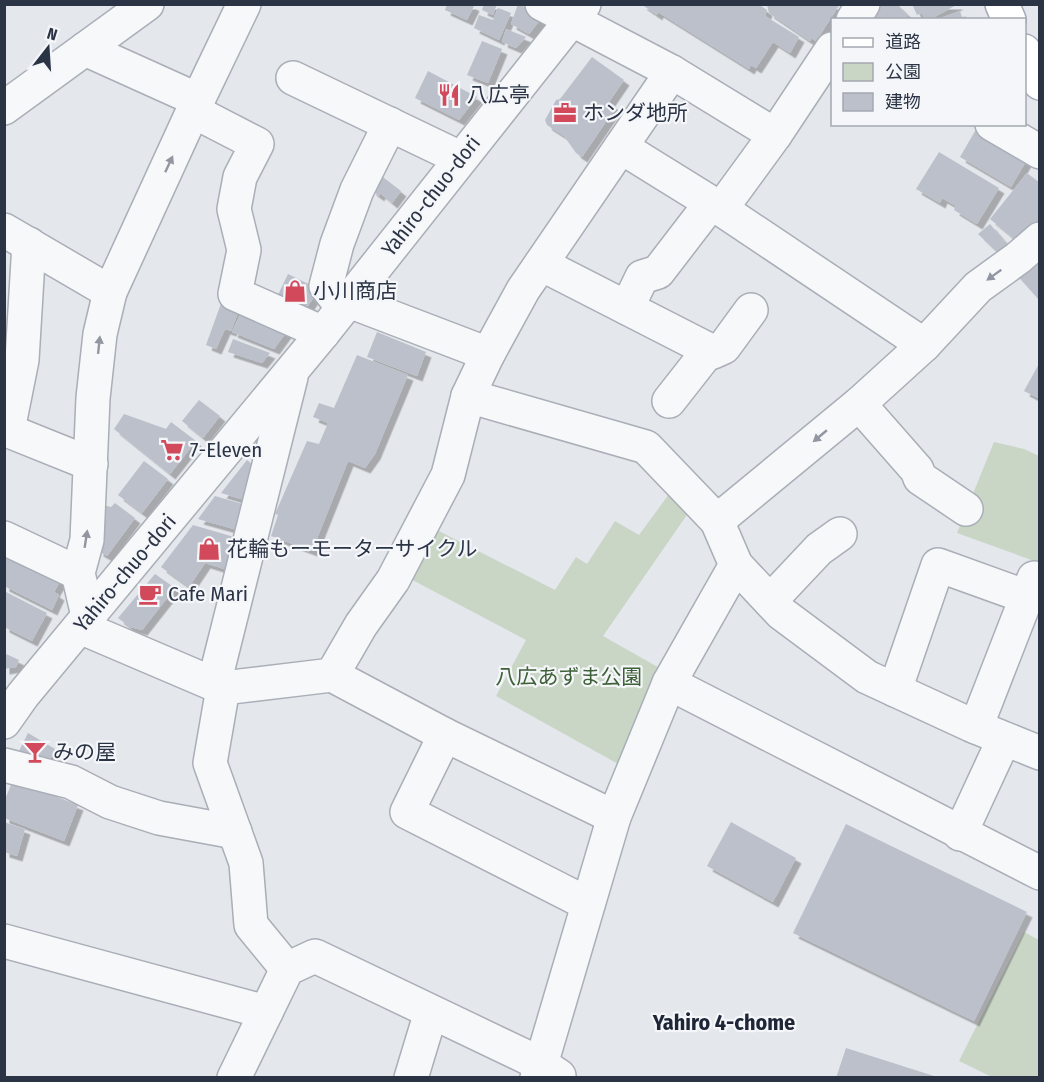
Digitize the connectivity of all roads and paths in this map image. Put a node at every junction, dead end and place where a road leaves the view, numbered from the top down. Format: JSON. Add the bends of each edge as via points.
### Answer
{"nodes":[{"id":1,"x":147,"y":4,"type":"edge"},
{"id":2,"x":244,"y":4,"type":"edge"},
{"id":3,"x":542,"y":4,"type":"edge"},
{"id":4,"x":863,"y":4,"type":"edge"},
{"id":5,"x":1002,"y":4,"type":"edge"},
{"id":6,"x":578,"y":12,"type":"edge"},
{"id":7,"x":854,"y":18,"type":"edge"},
{"id":8,"x":1009,"y":18,"type":"edge"},
{"id":9,"x":85,"y":49,"type":"junction"},
{"id":10,"x":831,"y":51,"type":"edge"},
{"id":11,"x":1026,"y":55,"type":"edge"},
{"id":12,"x":672,"y":72,"type":"junction"},
{"id":13,"x":293,"y":78,"type":"dead end"},
{"id":14,"x":1040,"y":83,"type":"edge"},
{"id":15,"x":195,"y":106,"type":"junction"},
{"id":16,"x":4,"y":108,"type":"edge"},
{"id":17,"x":390,"y":124,"type":"junction"},
{"id":18,"x":995,"y":126,"type":"edge"},
{"id":19,"x":775,"y":135,"type":"junction"},
{"id":20,"x":621,"y":147,"type":"junction"},
{"id":21,"x":1040,"y":152,"type":"edge"},
{"id":22,"x":460,"y":158,"type":"junction"},
{"id":23,"x":716,"y":206,"type":"junction"},
{"id":24,"x":17,"y":237,"type":"edge"},
{"id":25,"x":1040,"y":239,"type":"edge"},
{"id":26,"x":541,"y":264,"type":"junction"},
{"id":27,"x":110,"y":292,"type":"junction"},
{"id":28,"x":627,"y":308,"type":"junction"},
{"id":29,"x":751,"y":310,"type":"dead end"},
{"id":30,"x":338,"y":314,"type":"junction"},
{"id":31,"x":924,"y":345,"type":"junction"},
{"id":32,"x":709,"y":350,"type":"junction"},
{"id":33,"x":488,"y":354,"type":"junction"},
{"id":34,"x":292,"y":371,"type":"junction"},
{"id":35,"x":468,"y":396,"type":"junction"},
{"id":36,"x":669,"y":401,"type":"dead end"},
{"id":37,"x":859,"y":404,"type":"junction"},
{"id":38,"x":6,"y":429,"type":"edge"},
{"id":39,"x":91,"y":464,"type":"junction"},
{"id":40,"x":966,"y":509,"type":"dead end"},
{"id":41,"x":717,"y":521,"type":"junction"},
{"id":42,"x":840,"y":534,"type":"dead end"},
{"id":43,"x":4,"y":538,"type":"edge"},
{"id":44,"x":736,"y":565,"type":"junction"},
{"id":45,"x":78,"y":573,"type":"junction"},
{"id":46,"x":1033,"y":589,"type":"edge"},
{"id":47,"x":770,"y":601,"type":"junction"},
{"id":48,"x":84,"y":622,"type":"junction"},
{"id":49,"x":332,"y":675,"type":"junction"},
{"id":50,"x":669,"y":683,"type":"junction"},
{"id":51,"x":219,"y":686,"type":"junction"},
{"id":52,"x":895,"y":690,"type":"junction"},
{"id":53,"x":10,"y":710,"type":"edge"},
{"id":54,"x":990,"y":733,"type":"junction"},
{"id":55,"x":445,"y":735,"type":"junction"},
{"id":56,"x":1040,"y":753,"type":"edge"},
{"id":57,"x":4,"y":765,"type":"edge"},
{"id":58,"x":614,"y":817,"type":"junction"},
{"id":59,"x":235,"y":832,"type":"junction"},
{"id":60,"x":960,"y":834,"type":"junction"},
{"id":61,"x":1040,"y":873,"type":"edge"},
{"id":62,"x":588,"y":904,"type":"junction"},
{"id":63,"x":4,"y":941,"type":"edge"},
{"id":64,"x":287,"y":969,"type":"junction"},
{"id":65,"x":266,"y":1012,"type":"junction"},
{"id":66,"x":431,"y":1012,"type":"junction"},
{"id":67,"x":546,"y":1073,"type":"edge"},
{"id":68,"x":234,"y":1077,"type":"edge"},
{"id":69,"x":411,"y":1077,"type":"edge"}],
"edges":[{"from":1,"to":9,"type":"street"},
{"from":2,"to":15,"type":"street"},
{"from":3,"to":6,"type":"street"},
{"from":4,"to":7,"type":"street"},
{"from":5,"to":8,"type":"main road"},
{"from":6,"to":12,"type":"street"},
{"from":6,"to":22,"type":"street","name":"Yahiro-chuo-dori"},
{"from":9,"to":15,"type":"street"},
{"from":9,"to":16,"type":"street"},
{"from":10,"to":19,"type":"street"},
{"from":11,"to":14,"type":"main road"},
{"from":12,"to":19,"type":"street"},
{"from":12,"to":20,"type":"street"},
{"from":13,"to":17,"type":"street"},
{"from":27,"to":15,"type":"street","one_way":true},
{"from":15,"to":30,"type":"street","via":[[257,144],[240,177],[234,209],[244,250],[235,294]]},
{"from":17,"to":22,"type":"street"},
{"from":17,"to":30,"type":"street","via":[[357,190],[337,244],[326,286]]},
{"from":18,"to":21,"type":"street"},
{"from":19,"to":23,"type":"street"},
{"from":20,"to":23,"type":"street"},
{"from":20,"to":26,"type":"street"},
{"from":22,"to":30,"type":"street","name":"Yahiro-chuo-dori"},
{"from":23,"to":28,"type":"street","via":[[658,272],[642,277]]},
{"from":23,"to":31,"type":"street"},
{"from":24,"to":27,"type":"street"},
{"from":24,"to":38,"type":"street","via":[[22,360]]},
{"from":25,"to":31,"type":"street","one_way":true,"via":[[978,287]]},
{"from":26,"to":28,"type":"street"},
{"from":26,"to":33,"type":"street"},
{"from":39,"to":27,"type":"street","one_way":true,"via":[[100,334]]},
{"from":28,"to":32,"type":"street"},
{"from":29,"to":32,"type":"street","via":[[724,347]]},
{"from":30,"to":33,"type":"street"},
{"from":30,"to":34,"type":"street","name":"Yahiro-chuo-dori"},
{"from":31,"to":37,"type":"street"},
{"from":32,"to":36,"type":"street"},
{"from":33,"to":35,"type":"street"},
{"from":34,"to":48,"type":"street","name":"Yahiro-chuo-dori"},
{"from":34,"to":51,"type":"street"},
{"from":35,"to":41,"type":"street","via":[[646,447]]},
{"from":35,"to":49,"type":"street","via":[[448,475],[393,580]]},
{"from":37,"to":40,"type":"street","via":[[920,478]]},
{"from":37,"to":41,"type":"street","one_way":true},
{"from":38,"to":39,"type":"street"},
{"from":45,"to":39,"type":"street","one_way":true,"via":[[87,540]]},
{"from":41,"to":44,"type":"street"},
{"from":42,"to":47,"type":"street","via":[[819,549]]},
{"from":43,"to":45,"type":"street"},
{"from":44,"to":47,"type":"street"},
{"from":44,"to":50,"type":"street"},
{"from":45,"to":48,"type":"street"},
{"from":46,"to":52,"type":"street","via":[[938,565]]},
{"from":46,"to":54,"type":"street"},
{"from":47,"to":52,"type":"street","via":[[781,614],[867,677]]},
{"from":48,"to":51,"type":"street"},
{"from":48,"to":53,"type":"street","name":"Yahiro-chuo-dori"},
{"from":49,"to":51,"type":"street"},
{"from":49,"to":55,"type":"street"},
{"from":50,"to":58,"type":"street"},
{"from":50,"to":60,"type":"street"},
{"from":51,"to":59,"type":"street","via":[[210,763]]},
{"from":52,"to":54,"type":"street"},
{"from":54,"to":56,"type":"street"},
{"from":54,"to":60,"type":"street"},
{"from":55,"to":58,"type":"street"},
{"from":55,"to":62,"type":"street","via":[[407,812]]},
{"from":57,"to":59,"type":"street","via":[[71,782],[110,802],[159,818]]},
{"from":58,"to":62,"type":"street"},
{"from":59,"to":64,"type":"street","via":[[246,863],[251,925]]},
{"from":60,"to":61,"type":"street"},
{"from":62,"to":67,"type":"street"},
{"from":63,"to":65,"type":"street"},
{"from":64,"to":65,"type":"street"},
{"from":64,"to":66,"type":"street","via":[[315,956]]},
{"from":65,"to":68,"type":"street"},
{"from":66,"to":67,"type":"street"},
{"from":66,"to":69,"type":"street"}]}
